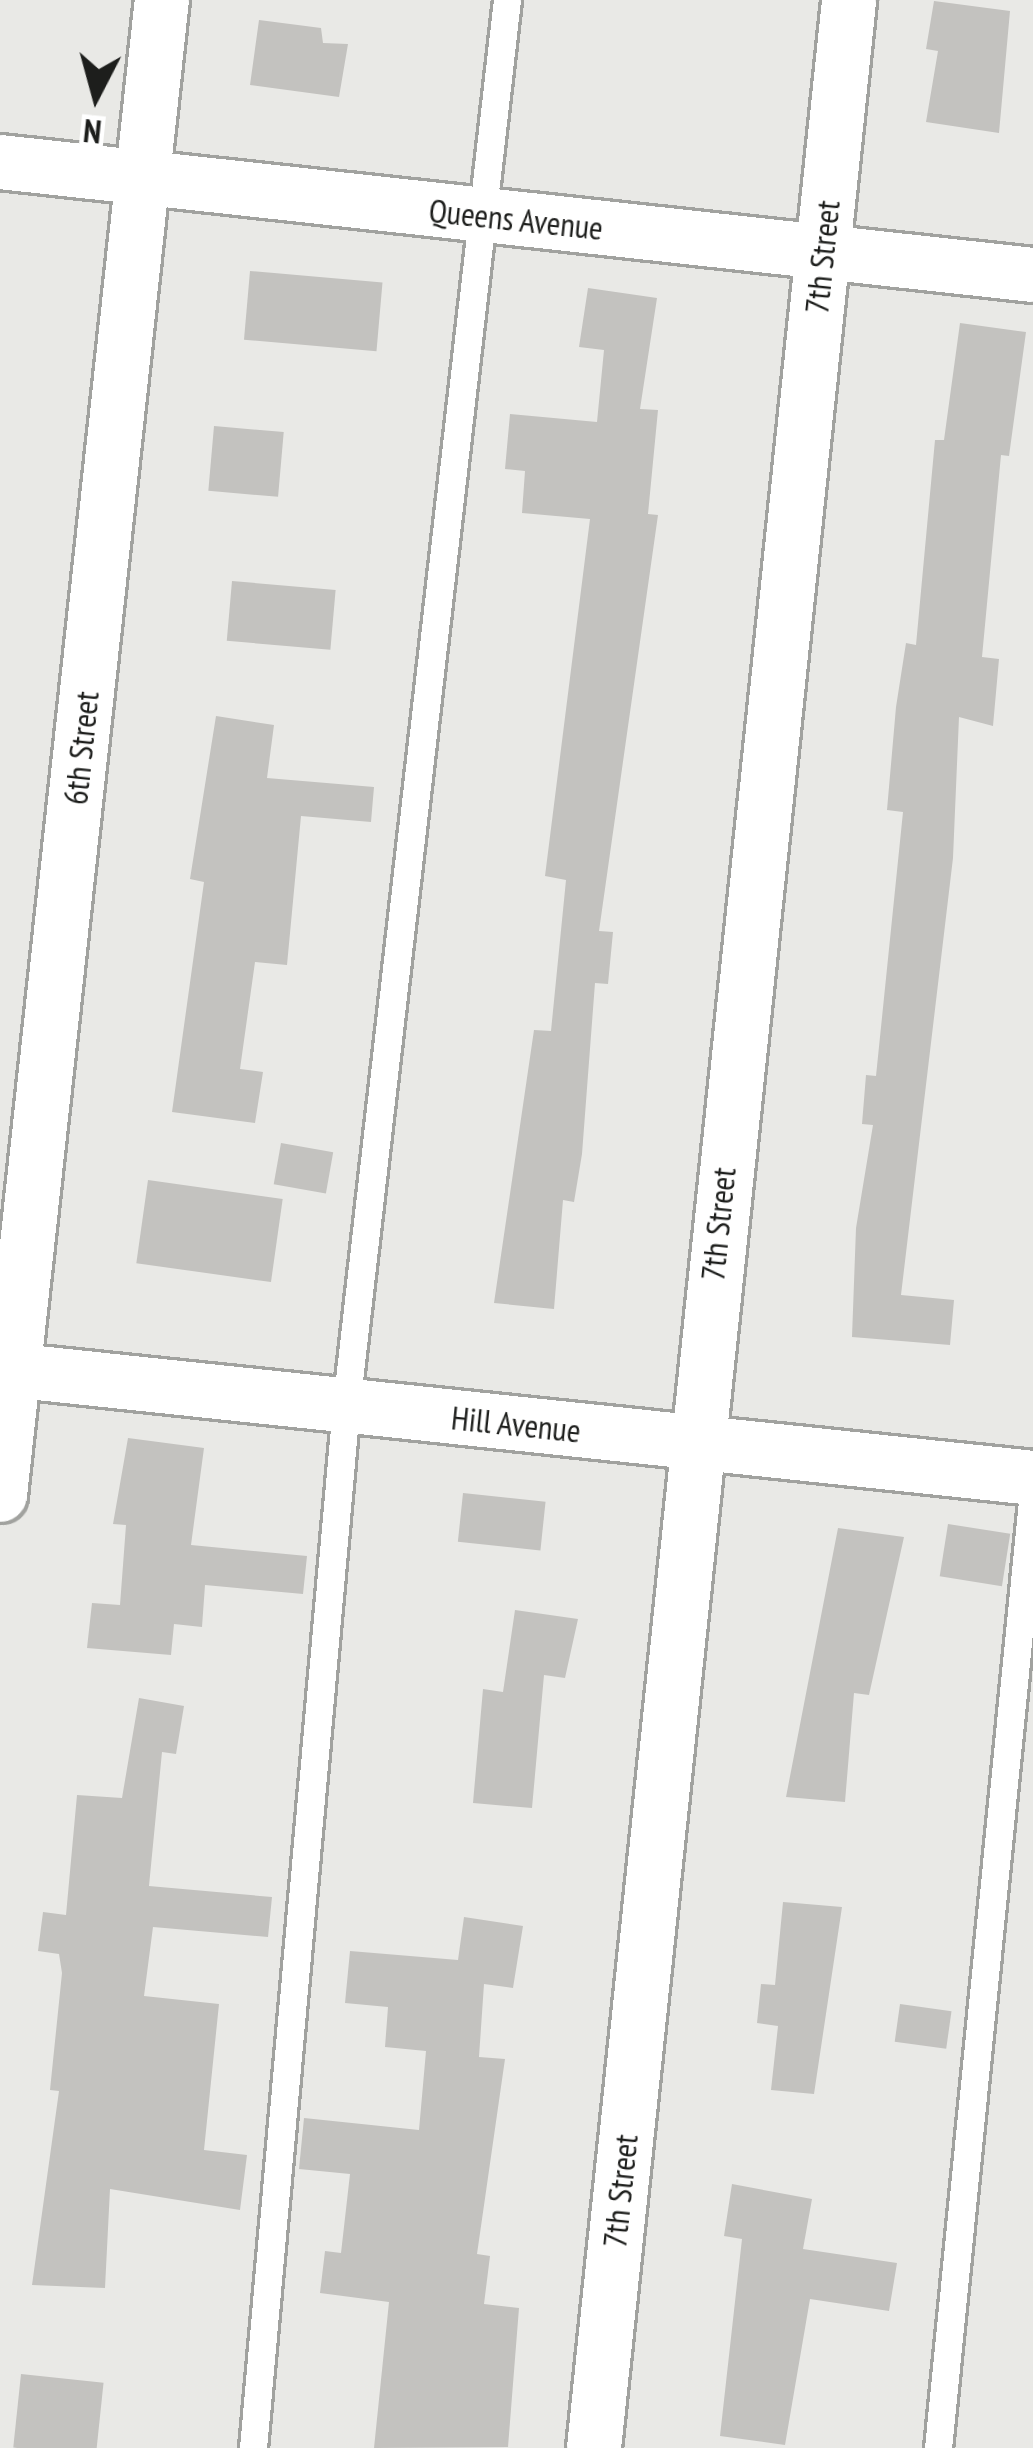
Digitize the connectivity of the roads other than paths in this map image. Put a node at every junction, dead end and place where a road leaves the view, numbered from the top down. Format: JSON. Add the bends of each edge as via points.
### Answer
{"nodes":[{"id":1,"x":162,"y":0,"type":"edge"},
{"id":2,"x":507,"y":0,"type":"edge"},
{"id":3,"x":849,"y":0,"type":"edge"},
{"id":4,"x":0,"y":162,"type":"edge"},
{"id":5,"x":143,"y":177,"type":"junction"},
{"id":6,"x":486,"y":215,"type":"junction"},
{"id":7,"x":823,"y":254,"type":"junction"},
{"id":8,"x":1033,"y":275,"type":"edge"},
{"id":9,"x":7,"y":1370,"type":"edge"},
{"id":10,"x":346,"y":1406,"type":"junction"},
{"id":11,"x":694,"y":1443,"type":"junction"},
{"id":12,"x":1033,"y":1478,"type":"edge"},
{"id":13,"x":1033,"y":1492,"type":"edge"},
{"id":14,"x":0,"y":1495,"type":"edge"},
{"id":15,"x":253,"y":2448,"type":"edge"},
{"id":16,"x":594,"y":2448,"type":"edge"},
{"id":17,"x":938,"y":2448,"type":"edge"}],
"edges":[{"from":1,"to":5,"type":"street","name":"6th Street"},
{"from":2,"to":6,"type":"lane"},
{"from":3,"to":7,"type":"street","name":"7th Street"},
{"from":4,"to":5,"type":"street","name":"Queens Avenue"},
{"from":5,"to":6,"type":"street","name":"Queens Avenue"},
{"from":5,"to":9,"type":"street","name":"6th Street"},
{"from":6,"to":7,"type":"street","name":"Queens Avenue"},
{"from":6,"to":10,"type":"lane"},
{"from":7,"to":8,"type":"street","name":"Queens Avenue"},
{"from":7,"to":11,"type":"street","name":"7th Street"},
{"from":9,"to":10,"type":"street","name":"Hill Avenue"},
{"from":9,"to":14,"type":"street","name":"6th Street"},
{"from":10,"to":11,"type":"street","name":"Hill Avenue"},
{"from":10,"to":15,"type":"lane"},
{"from":11,"to":12,"type":"street","name":"Hill Avenue"},
{"from":11,"to":16,"type":"street","name":"7th Street"},
{"from":13,"to":17,"type":"lane"}]}
